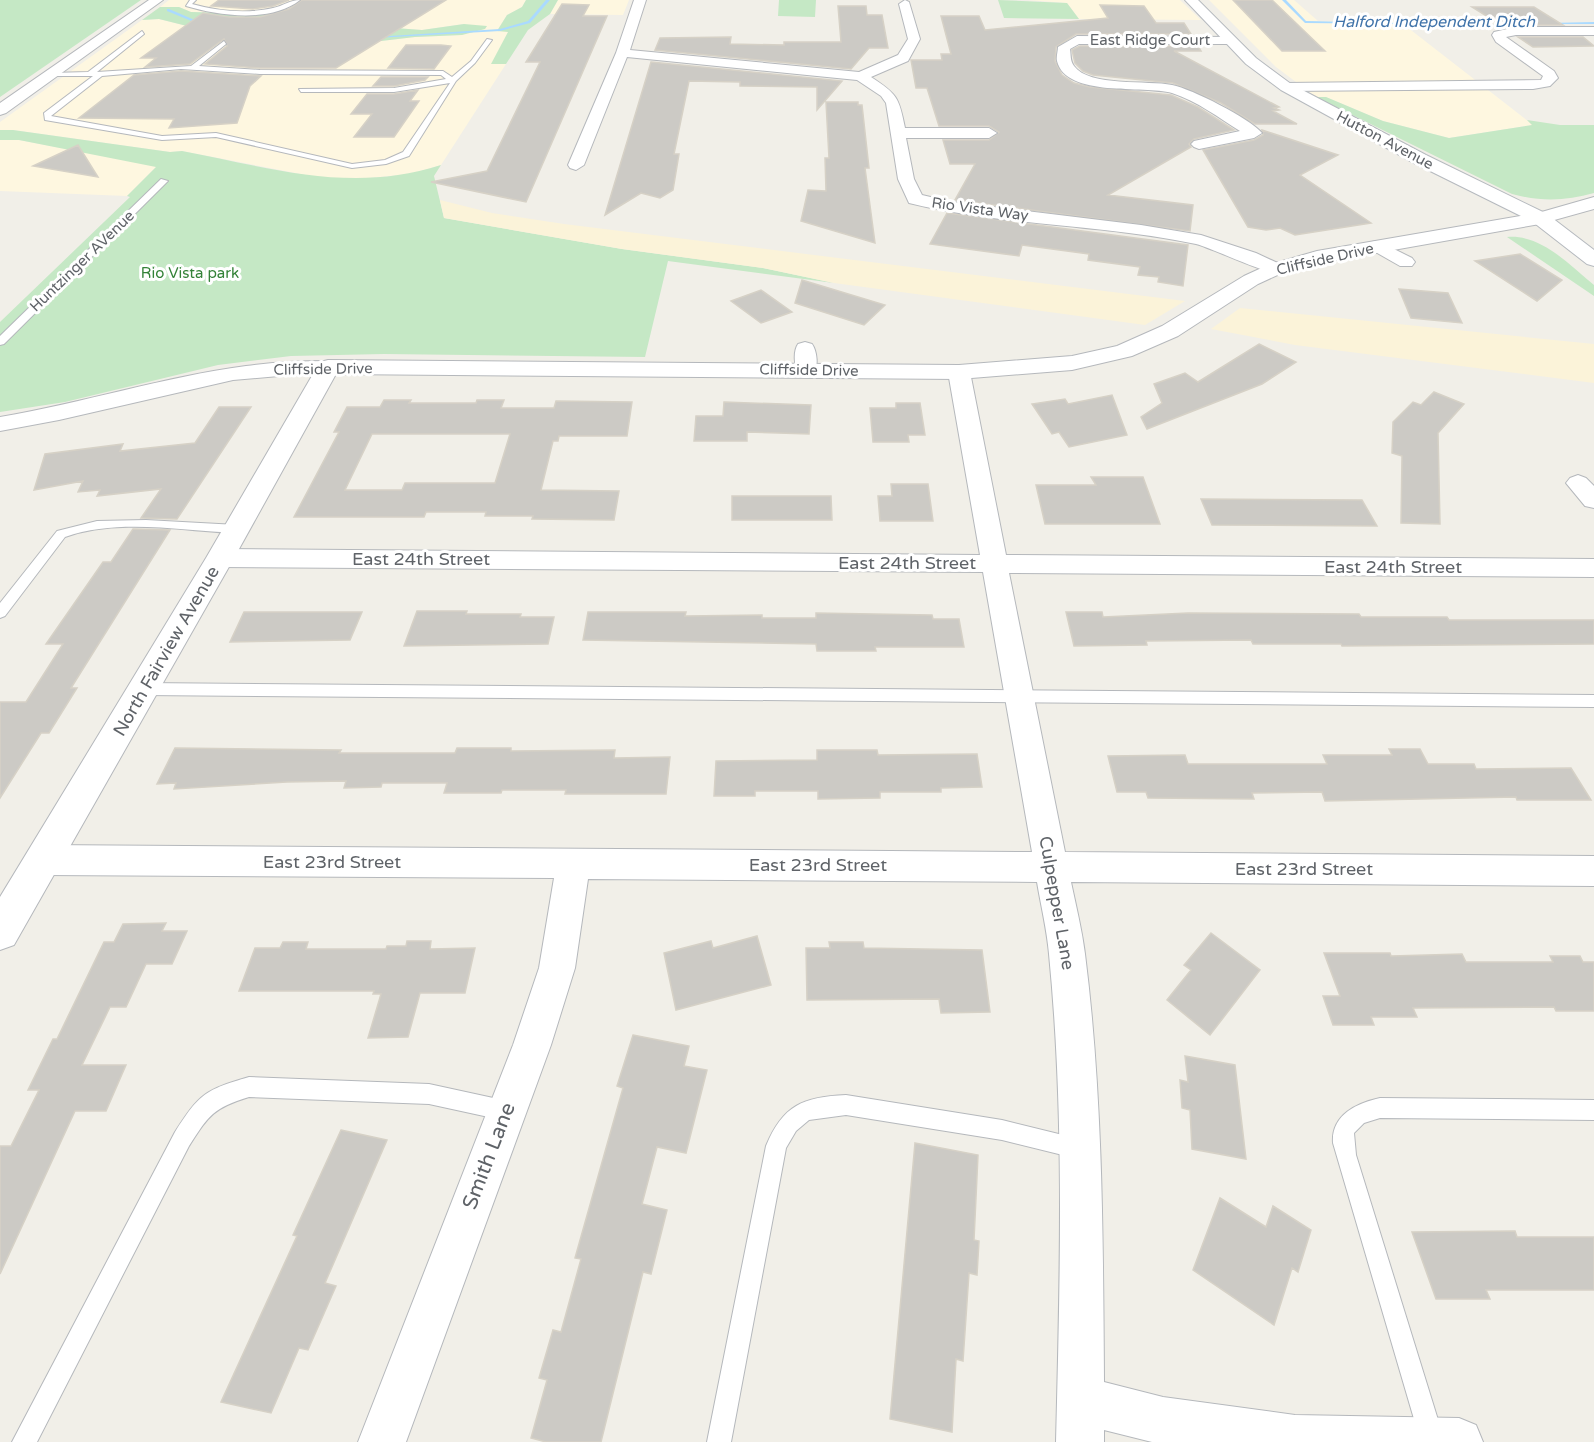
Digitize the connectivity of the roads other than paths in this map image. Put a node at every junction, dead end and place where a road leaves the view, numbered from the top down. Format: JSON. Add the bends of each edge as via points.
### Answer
{"nodes":[{"id":1,"x":157,"y":0,"type":"edge"},
{"id":2,"x":193,"y":0,"type":"edge"},
{"id":3,"x":297,"y":0,"type":"edge"},
{"id":4,"x":640,"y":0,"type":"edge"},
{"id":5,"x":1191,"y":0,"type":"edge"},
{"id":6,"x":905,"y":4,"type":"dead end"},
{"id":7,"x":1594,"y":31,"type":"edge"},
{"id":8,"x":142,"y":33,"type":"dead end"},
{"id":9,"x":489,"y":40,"type":"dead end"},
{"id":10,"x":1230,"y":40,"type":"junction"},
{"id":11,"x":225,"y":43,"type":"dead end"},
{"id":12,"x":622,"y":53,"type":"junction"},
{"id":13,"x":192,"y":68,"type":"junction"},
{"id":14,"x":205,"y":69,"type":"junction"},
{"id":15,"x":95,"y":75,"type":"junction"},
{"id":16,"x":49,"y":76,"type":"junction"},
{"id":17,"x":861,"y":76,"type":"junction"},
{"id":18,"x":453,"y":80,"type":"junction"},
{"id":19,"x":1286,"y":87,"type":"junction"},
{"id":20,"x":301,"y":90,"type":"dead end"},
{"id":21,"x":0,"y":111,"type":"edge"},
{"id":22,"x":899,"y":133,"type":"junction"},
{"id":23,"x":989,"y":133,"type":"dead end"},
{"id":24,"x":1199,"y":144,"type":"dead end"},
{"id":25,"x":576,"y":165,"type":"dead end"},
{"id":26,"x":164,"y":181,"type":"dead end"},
{"id":27,"x":1594,"y":203,"type":"edge"},
{"id":28,"x":1540,"y":218,"type":"junction"},
{"id":29,"x":1378,"y":246,"type":"junction"},
{"id":30,"x":1594,"y":260,"type":"edge"},
{"id":31,"x":1406,"y":262,"type":"dead end"},
{"id":32,"x":1275,"y":269,"type":"junction"},
{"id":33,"x":0,"y":342,"type":"edge"},
{"id":34,"x":805,"y":348,"type":"dead end"},
{"id":35,"x":328,"y":367,"type":"junction"},
{"id":36,"x":806,"y":370,"type":"junction"},
{"id":37,"x":959,"y":372,"type":"junction"},
{"id":38,"x":0,"y":424,"type":"edge"},
{"id":39,"x":237,"y":529,"type":"junction"},
{"id":40,"x":220,"y":558,"type":"junction"},
{"id":41,"x":996,"y":564,"type":"junction"},
{"id":42,"x":1594,"y":568,"type":"edge"},
{"id":43,"x":0,"y":613,"type":"edge"},
{"id":44,"x":143,"y":689,"type":"junction"},
{"id":45,"x":1021,"y":696,"type":"junction"},
{"id":46,"x":1594,"y":701,"type":"edge"},
{"id":47,"x":42,"y":860,"type":"junction"},
{"id":48,"x":573,"y":864,"type":"junction"},
{"id":49,"x":1051,"y":867,"type":"junction"},
{"id":50,"x":1594,"y":871,"type":"edge"},
{"id":51,"x":0,"y":932,"type":"edge"},
{"id":52,"x":1594,"y":1110,"type":"edge"},
{"id":53,"x":507,"y":1111,"type":"junction"},
{"id":54,"x":1079,"y":1149,"type":"junction"},
{"id":55,"x":1081,"y":1421,"type":"edge"},
{"id":56,"x":24,"y":1442,"type":"edge"},
{"id":57,"x":381,"y":1442,"type":"edge"},
{"id":58,"x":719,"y":1442,"type":"edge"},
{"id":59,"x":1432,"y":1442,"type":"edge"},
{"id":60,"x":1459,"y":1442,"type":"edge"}],
"edges":[{"from":1,"to":16,"type":"street"},
{"from":2,"to":3,"type":"lane","via":[[188,5],[237,11],[283,9]]},
{"from":4,"to":12,"type":"street"},
{"from":5,"to":10,"type":"street","name":"Hutton Avenue"},
{"from":6,"to":17,"type":"street","via":[[914,39],[903,58]]},
{"from":7,"to":19,"type":"street","via":[[1516,31],[1498,35],[1549,74],[1551,78],[1545,83]]},
{"from":8,"to":15,"type":"lane"},
{"from":9,"to":18,"type":"lane"},
{"from":10,"to":19,"type":"street","name":"Hutton Avenue"},
{"from":10,"to":24,"type":"street","name":"East Ridge Court","via":[[1077,40],[1064,47],[1064,63],[1075,75],[1102,84],[1171,88],[1196,98],[1254,133]]},
{"from":11,"to":13,"type":"lane"},
{"from":12,"to":17,"type":"street","name":"Rio Vista Way"},
{"from":12,"to":25,"type":"street"},
{"from":13,"to":14,"type":"lane"},
{"from":13,"to":15,"type":"lane"},
{"from":14,"to":15,"type":"lane"},
{"from":14,"to":18,"type":"lane","via":[[443,73]]},
{"from":15,"to":16,"type":"lane"},
{"from":15,"to":18,"type":"lane","via":[[48,118],[162,138],[216,135],[352,166],[386,162],[406,154]]},
{"from":16,"to":21,"type":"street"},
{"from":17,"to":22,"type":"street","name":"Rio Vista Way","via":[[890,98]]},
{"from":18,"to":20,"type":"lane","via":[[394,90]]},
{"from":19,"to":28,"type":"street","name":"Hutton Avenue"},
{"from":22,"to":23,"type":"street"},
{"from":22,"to":32,"type":"street","name":"Rio Vista Way","via":[[906,178],[915,198],[952,207],[1201,240]]},
{"from":26,"to":33,"type":"lane","name":"Huntzinger AVenue"},
{"from":27,"to":28,"type":"street","name":"Cliffside Drive"},
{"from":28,"to":29,"type":"street","name":"Cliffside Drive"},
{"from":28,"to":30,"type":"street","name":"Hutton Avenue"},
{"from":29,"to":31,"type":"street"},
{"from":29,"to":32,"type":"street","name":"Cliffside Drive"},
{"from":32,"to":37,"type":"street","name":"Cliffside Drive","via":[[1170,331],[1124,351],[1072,363]]},
{"from":34,"to":36,"type":"street"},
{"from":35,"to":36,"type":"street","name":"Cliffside Drive"},
{"from":35,"to":38,"type":"street","name":"Cliffside Drive","via":[[234,374]]},
{"from":35,"to":39,"type":"street","name":"North Fairview Avenue"},
{"from":36,"to":37,"type":"street","name":"Cliffside Drive"},
{"from":37,"to":41,"type":"street","name":"Culpepper Lane"},
{"from":39,"to":40,"type":"street","name":"North Fairview Avenue"},
{"from":39,"to":43,"type":"lane","via":[[103,525],[70,529],[61,534]]},
{"from":40,"to":41,"type":"street","name":"East 24th Street"},
{"from":40,"to":44,"type":"street","name":"North Fairview Avenue"},
{"from":41,"to":42,"type":"street","name":"East 24th Street"},
{"from":41,"to":45,"type":"street","name":"Culpepper Lane"},
{"from":44,"to":45,"type":"lane"},
{"from":44,"to":47,"type":"street","name":"North Fairview Avenue"},
{"from":45,"to":46,"type":"lane"},
{"from":45,"to":49,"type":"street","name":"Culpepper Lane"},
{"from":47,"to":48,"type":"street","name":"East 23rd Street"},
{"from":47,"to":51,"type":"street","name":"North Fairview Avenue"},
{"from":48,"to":49,"type":"street","name":"East 23rd Street"},
{"from":48,"to":53,"type":"street","name":"Smith Lane","via":[[557,968]]},
{"from":49,"to":50,"type":"street","name":"East 23rd Street"},
{"from":49,"to":54,"type":"street","name":"Culpepper Lane","via":[[1067,952],[1076,1042]]},
{"from":52,"to":59,"type":"lane","via":[[1380,1108],[1363,1112],[1348,1124],[1343,1135],[1346,1155]]},
{"from":53,"to":56,"type":"lane","via":[[429,1094],[249,1087],[219,1096],[200,1111],[182,1139]]},
{"from":53,"to":57,"type":"street","name":"Smith Lane"},
{"from":54,"to":55,"type":"street","name":"Culpepper Lane"},
{"from":54,"to":58,"type":"lane","via":[[1002,1130],[846,1105],[820,1106],[798,1113],[786,1125],[776,1146]]},
{"from":55,"to":59,"type":"street","via":[[1163,1421],[1295,1439]]},
{"from":59,"to":60,"type":"street"}]}
